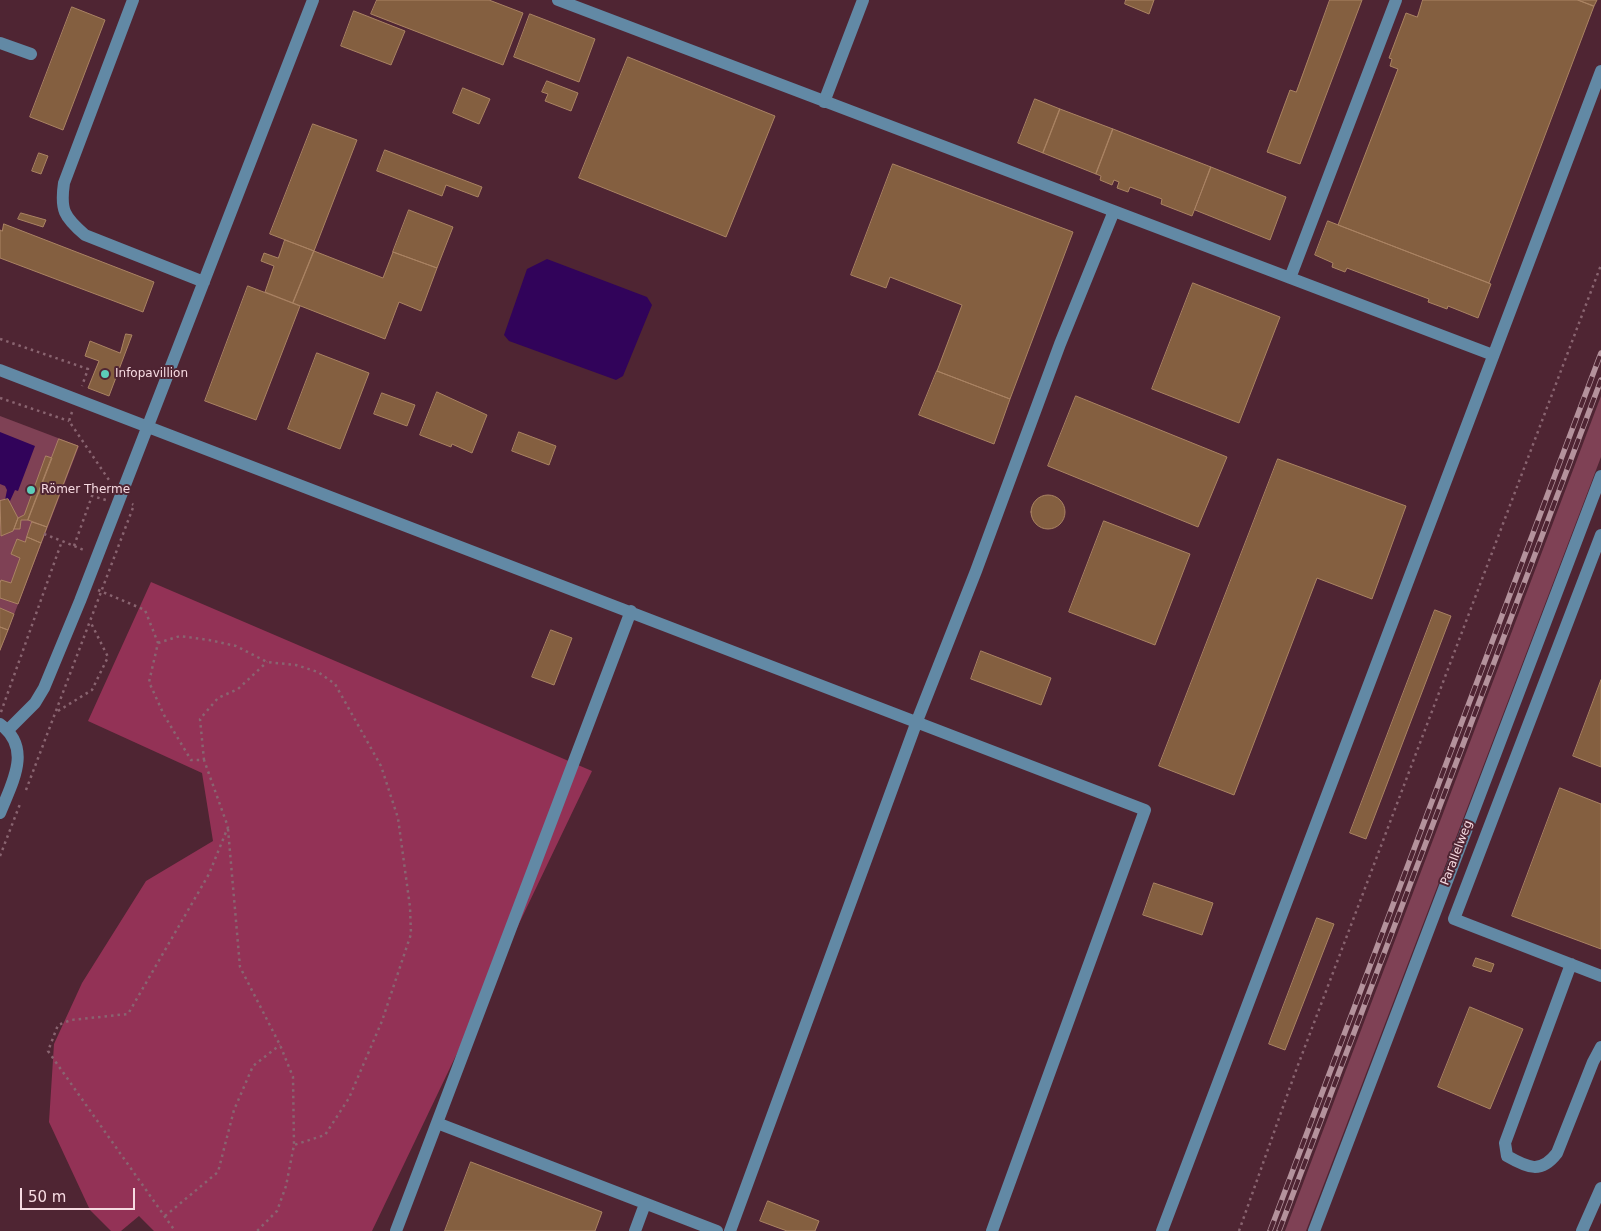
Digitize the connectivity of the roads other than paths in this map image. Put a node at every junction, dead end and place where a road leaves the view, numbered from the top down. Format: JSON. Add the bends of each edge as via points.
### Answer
{"nodes":[{"id":1,"x":133,"y":0,"type":"edge"},
{"id":2,"x":313,"y":0,"type":"edge"},
{"id":3,"x":558,"y":0,"type":"edge"},
{"id":4,"x":863,"y":0,"type":"edge"},
{"id":5,"x":1396,"y":0,"type":"edge"},
{"id":6,"x":0,"y":44,"type":"edge"},
{"id":7,"x":30,"y":54,"type":"dead end"},
{"id":8,"x":1601,"y":71,"type":"edge"},
{"id":9,"x":824,"y":102,"type":"junction"},
{"id":10,"x":1114,"y":211,"type":"junction"},
{"id":11,"x":1290,"y":278,"type":"junction"},
{"id":12,"x":204,"y":282,"type":"junction"},
{"id":13,"x":1493,"y":355,"type":"junction"},
{"id":14,"x":0,"y":370,"type":"edge"},
{"id":15,"x":147,"y":425,"type":"junction"},
{"id":16,"x":1601,"y":476,"type":"edge"},
{"id":17,"x":1601,"y":535,"type":"edge"},
{"id":18,"x":632,"y":611,"type":"junction"},
{"id":19,"x":917,"y":722,"type":"junction"},
{"id":20,"x":4,"y":727,"type":"edge"},
{"id":21,"x":0,"y":813,"type":"edge"},
{"id":22,"x":1571,"y":964,"type":"junction"},
{"id":23,"x":1601,"y":976,"type":"edge"},
{"id":24,"x":1601,"y":1047,"type":"edge"},
{"id":25,"x":437,"y":1123,"type":"junction"},
{"id":26,"x":1601,"y":1188,"type":"edge"},
{"id":27,"x":645,"y":1204,"type":"junction"},
{"id":28,"x":396,"y":1231,"type":"edge"},
{"id":29,"x":635,"y":1231,"type":"edge"},
{"id":30,"x":717,"y":1231,"type":"edge"},
{"id":31,"x":730,"y":1231,"type":"edge"},
{"id":32,"x":992,"y":1231,"type":"edge"},
{"id":33,"x":1162,"y":1231,"type":"edge"},
{"id":34,"x":1314,"y":1231,"type":"edge"},
{"id":35,"x":1582,"y":1231,"type":"edge"}],
"edges":[{"from":1,"to":12,"type":"street","via":[[64,183],[64,213],[70,223],[85,235]]},
{"from":2,"to":12,"type":"street"},
{"from":3,"to":9,"type":"street"},
{"from":4,"to":9,"type":"street"},
{"from":5,"to":11,"type":"street"},
{"from":6,"to":7,"type":"street"},
{"from":8,"to":13,"type":"street"},
{"from":9,"to":10,"type":"street"},
{"from":10,"to":11,"type":"street"},
{"from":10,"to":19,"type":"street","via":[[1060,344]]},
{"from":11,"to":13,"type":"street"},
{"from":12,"to":15,"type":"street"},
{"from":13,"to":33,"type":"street"},
{"from":14,"to":15,"type":"street"},
{"from":15,"to":18,"type":"street"},
{"from":15,"to":20,"type":"street","via":[[116,492],[86,586],[44,688],[35,703]]},
{"from":16,"to":34,"type":"street","name":"Parallelweg"},
{"from":17,"to":22,"type":"street","via":[[1454,919]]},
{"from":18,"to":19,"type":"street"},
{"from":18,"to":25,"type":"street"},
{"from":19,"to":31,"type":"street"},
{"from":19,"to":32,"type":"street","via":[[1145,810]]},
{"from":20,"to":21,"type":"street","via":[[17,744],[20,760]]},
{"from":22,"to":23,"type":"street"},
{"from":22,"to":24,"type":"street","via":[[1505,1143],[1507,1156],[1536,1168],[1549,1164],[1557,1153],[1592,1062]]},
{"from":25,"to":27,"type":"street"},
{"from":25,"to":28,"type":"street"},
{"from":26,"to":35,"type":"street"},
{"from":27,"to":29,"type":"street"},
{"from":27,"to":30,"type":"street"}]}
